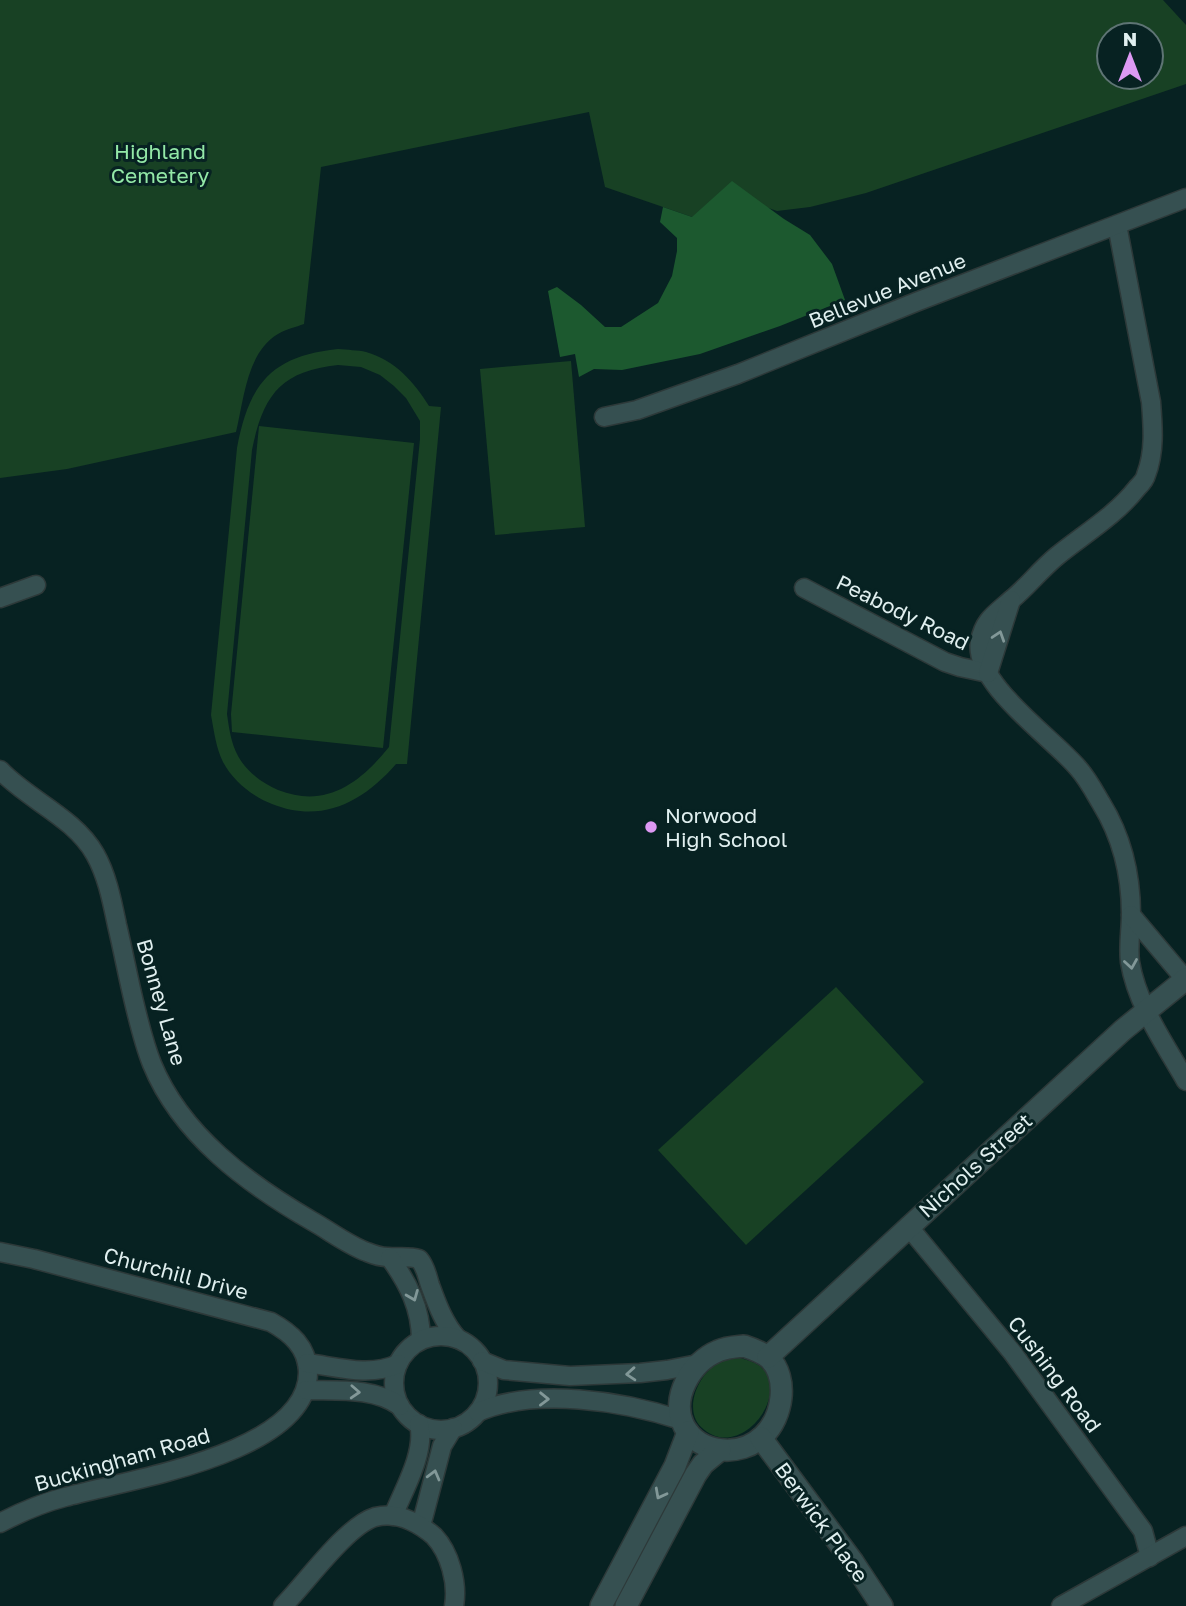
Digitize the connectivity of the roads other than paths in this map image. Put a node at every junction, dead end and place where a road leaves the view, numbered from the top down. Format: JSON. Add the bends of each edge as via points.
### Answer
{"nodes":[{"id":1,"x":1186,"y":198,"type":"edge"},
{"id":2,"x":1116,"y":225,"type":"junction"},
{"id":3,"x":604,"y":417,"type":"dead end"},
{"id":4,"x":36,"y":585,"type":"dead end"},
{"id":5,"x":804,"y":588,"type":"dead end"},
{"id":6,"x":0,"y":598,"type":"edge"},
{"id":7,"x":988,"y":673,"type":"junction"},
{"id":8,"x":0,"y":770,"type":"edge"},
{"id":9,"x":1131,"y":915,"type":"junction"},
{"id":10,"x":1185,"y":979,"type":"edge"},
{"id":11,"x":1146,"y":1011,"type":"junction"},
{"id":12,"x":1186,"y":1081,"type":"edge"},
{"id":13,"x":908,"y":1226,"type":"junction"},
{"id":14,"x":0,"y":1252,"type":"edge"},
{"id":15,"x":390,"y":1258,"type":"junction"},
{"id":16,"x":458,"y":1339,"type":"junction"},
{"id":17,"x":421,"y":1340,"type":"junction"},
{"id":18,"x":768,"y":1357,"type":"junction"},
{"id":19,"x":482,"y":1361,"type":"junction"},
{"id":20,"x":398,"y":1364,"type":"junction"},
{"id":21,"x":698,"y":1364,"type":"junction"},
{"id":22,"x":307,"y":1377,"type":"junction"},
{"id":23,"x":400,"y":1406,"type":"junction"},
{"id":24,"x":478,"y":1412,"type":"junction"},
{"id":25,"x":419,"y":1424,"type":"junction"},
{"id":26,"x":685,"y":1426,"type":"junction"},
{"id":27,"x":453,"y":1428,"type":"junction"},
{"id":28,"x":761,"y":1438,"type":"junction"},
{"id":29,"x":720,"y":1450,"type":"junction"},
{"id":30,"x":393,"y":1516,"type":"junction"},
{"id":31,"x":0,"y":1522,"type":"edge"},
{"id":32,"x":421,"y":1526,"type":"junction"},
{"id":33,"x":1186,"y":1536,"type":"edge"},
{"id":34,"x":1150,"y":1557,"type":"junction"},
{"id":35,"x":283,"y":1606,"type":"edge"},
{"id":36,"x":454,"y":1606,"type":"edge"},
{"id":37,"x":601,"y":1606,"type":"edge"},
{"id":38,"x":626,"y":1606,"type":"edge"},
{"id":39,"x":882,"y":1606,"type":"edge"},
{"id":40,"x":1061,"y":1606,"type":"edge"}],
"edges":[{"from":1,"to":2,"type":"street","name":"Bellevue Avenue"},
{"from":2,"to":3,"type":"street","name":"Bellevue Avenue","via":[[738,374],[637,411]]},
{"from":2,"to":7,"type":"street","via":[[1152,402],[1154,429],[1146,478],[1125,503],[1011,600]]},
{"from":4,"to":6,"type":"street"},
{"from":5,"to":7,"type":"street","name":"Peabody Road","via":[[945,662]]},
{"from":7,"to":9,"type":"street","name":"Peabody Road","via":[[1003,695],[1079,769],[1103,806],[1123,848]]},
{"from":8,"to":15,"type":"street","name":"Bonney Lane","via":[[82,837],[95,854],[111,892],[134,1004],[152,1063],[191,1127],[270,1196],[360,1250]]},
{"from":9,"to":10,"type":"street"},
{"from":9,"to":11,"type":"street","name":"Peabody Road","one_way":true,"via":[[1130,961]]},
{"from":10,"to":11,"type":"main road","name":"Nichols Street"},
{"from":11,"to":12,"type":"street","name":"Peabody Road"},
{"from":11,"to":13,"type":"main road","name":"Nichols Street"},
{"from":13,"to":18,"type":"main road","name":"Nichols Street"},
{"from":13,"to":34,"type":"street","name":"Cushing Road","via":[[1012,1352],[1143,1531]]},
{"from":14,"to":22,"type":"street","name":"Churchill Drive","via":[[271,1322],[299,1343]]},
{"from":15,"to":16,"type":"street","name":"Bonney Lane","via":[[419,1259]]},
{"from":15,"to":17,"type":"street","one_way":true,"via":[[414,1298]]},
{"from":16,"to":17,"type":"street"},
{"from":16,"to":19,"type":"street"},
{"from":17,"to":20,"type":"street"},
{"from":18,"to":21,"type":"main road","via":[[744,1346],[731,1347]]},
{"from":18,"to":28,"type":"main road","via":[[782,1391],[775,1418]]},
{"from":21,"to":19,"type":"street","one_way":true,"via":[[640,1373],[570,1376],[504,1370]]},
{"from":19,"to":24,"type":"street","via":[[487,1386]]},
{"from":20,"to":22,"type":"street","via":[[382,1370]]},
{"from":20,"to":23,"type":"street","via":[[394,1385]]},
{"from":21,"to":26,"type":"main road","via":[[683,1387],[680,1409]]},
{"from":22,"to":23,"type":"street","one_way":true,"via":[[375,1394]]},
{"from":22,"to":31,"type":"street","name":"Buckingham Road","via":[[301,1399],[285,1419],[242,1446],[184,1467],[66,1496]]},
{"from":23,"to":25,"type":"street"},
{"from":24,"to":26,"type":"street","one_way":true,"via":[[513,1401],[556,1399],[628,1406],[665,1414]]},
{"from":24,"to":27,"type":"street"},
{"from":25,"to":27,"type":"street"},
{"from":25,"to":30,"type":"street","via":[[418,1454]]},
{"from":26,"to":29,"type":"main road","via":[[700,1444]]},
{"from":26,"to":37,"type":"main road","one_way":true,"via":[[675,1466]]},
{"from":32,"to":27,"type":"street","one_way":true,"via":[[442,1446]]},
{"from":28,"to":29,"type":"main road","via":[[741,1448]]},
{"from":28,"to":39,"type":"main road","name":"Berwick Place"},
{"from":29,"to":38,"type":"main road","via":[[696,1474]]},
{"from":30,"to":32,"type":"street"},
{"from":30,"to":35,"type":"street","via":[[373,1518],[350,1532]]},
{"from":32,"to":36,"type":"street","via":[[439,1543],[447,1559]]},
{"from":33,"to":34,"type":"street"},
{"from":34,"to":40,"type":"street"}]}
